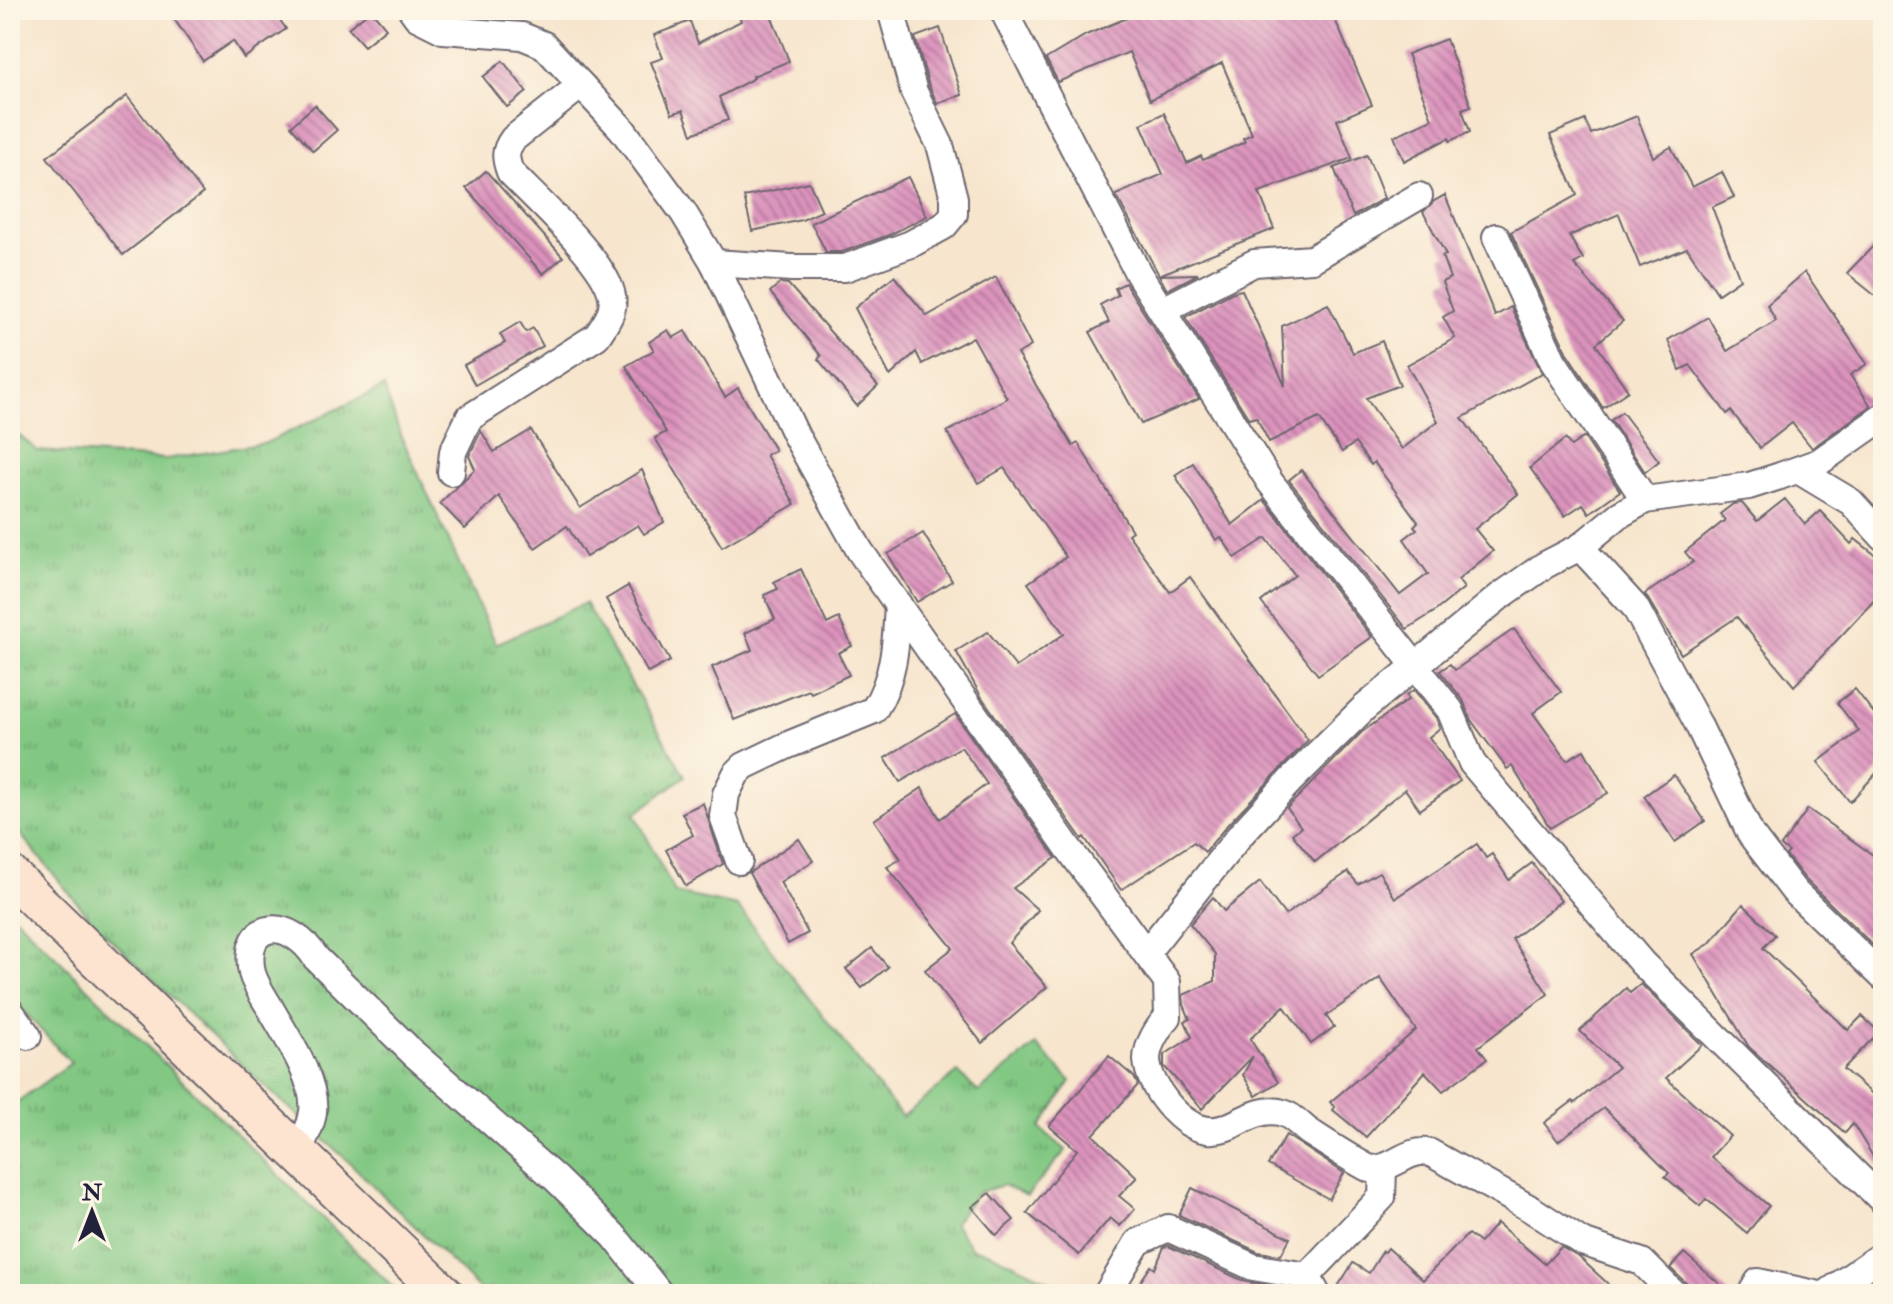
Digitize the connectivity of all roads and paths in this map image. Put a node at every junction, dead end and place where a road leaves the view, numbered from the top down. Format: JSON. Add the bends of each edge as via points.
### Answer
{"nodes":[{"id":1,"x":412,"y":10,"type":"edge"},
{"id":2,"x":891,"y":10,"type":"edge"},
{"id":3,"x":1003,"y":10,"type":"edge"},
{"id":4,"x":581,"y":85,"type":"junction"},
{"id":5,"x":1419,"y":196,"type":"dead end"},
{"id":6,"x":1496,"y":237,"type":"dead end"},
{"id":7,"x":714,"y":263,"type":"junction"},
{"id":8,"x":1163,"y":310,"type":"junction"},
{"id":9,"x":1883,"y":417,"type":"edge"},
{"id":10,"x":1798,"y":470,"type":"junction"},
{"id":11,"x":451,"y":472,"type":"dead end"},
{"id":12,"x":1645,"y":500,"type":"junction"},
{"id":13,"x":1883,"y":537,"type":"edge"},
{"id":14,"x":1580,"y":547,"type":"junction"},
{"id":15,"x":898,"y":604,"type":"junction"},
{"id":16,"x":1415,"y":665,"type":"junction"},
{"id":17,"x":739,"y":861,"type":"dead end"},
{"id":18,"x":10,"y":875,"type":"edge"},
{"id":19,"x":1146,"y":953,"type":"junction"},
{"id":20,"x":1883,"y":977,"type":"edge"},
{"id":21,"x":10,"y":1011,"type":"edge"},
{"id":22,"x":28,"y":1036,"type":"dead end"},
{"id":23,"x":296,"y":1152,"type":"junction"},
{"id":24,"x":1383,"y":1170,"type":"junction"},
{"id":25,"x":1883,"y":1201,"type":"edge"},
{"id":26,"x":1883,"y":1254,"type":"edge"},
{"id":27,"x":1312,"y":1285,"type":"edge"},
{"id":28,"x":444,"y":1294,"type":"edge"},
{"id":29,"x":660,"y":1294,"type":"edge"},
{"id":30,"x":1107,"y":1294,"type":"edge"},
{"id":31,"x":1674,"y":1294,"type":"edge"},
{"id":32,"x":1751,"y":1294,"type":"edge"},
{"id":33,"x":1815,"y":1294,"type":"edge"},
{"id":34,"x":1826,"y":1294,"type":"edge"}],
"edges":[{"from":1,"to":4,"type":"street","via":[[443,30],[522,36],[544,45]]},
{"from":2,"to":7,"type":"street","via":[[914,92],[940,145],[954,214],[944,226],[911,244],[845,268]]},
{"from":3,"to":8,"type":"street","via":[[1138,273]]},
{"from":4,"to":7,"type":"street","via":[[622,129]]},
{"from":4,"to":11,"type":"street","via":[[513,139],[506,160],[510,172],[597,264],[612,296],[611,316],[597,336],[469,418],[453,452]]},
{"from":5,"to":8,"type":"street","via":[[1312,259],[1254,263]]},
{"from":6,"to":12,"type":"street","via":[[1553,361]]},
{"from":7,"to":15,"type":"street","via":[[796,436],[860,551]]},
{"from":8,"to":16,"type":"street","via":[[1270,482]]},
{"from":9,"to":10,"type":"street","via":[[1819,462]]},
{"from":10,"to":12,"type":"street","via":[[1749,486]]},
{"from":10,"to":13,"type":"street","via":[[1851,502]]},
{"from":12,"to":14,"type":"street"},
{"from":14,"to":16,"type":"street","via":[[1499,597]]},
{"from":14,"to":20,"type":"street","via":[[1635,607],[1751,835],[1794,891]]},
{"from":15,"to":17,"type":"street","via":[[895,656],[874,710],[788,745],[736,774],[723,816]]},
{"from":15,"to":19,"type":"street"},
{"from":16,"to":19,"type":"street","via":[[1364,708],[1241,834]]},
{"from":16,"to":25,"type":"street","via":[[1450,710],[1472,763],[1642,963]]},
{"from":18,"to":23,"type":"street"},
{"from":19,"to":24,"type":"street","via":[[1167,982],[1168,1017],[1157,1029],[1147,1058],[1154,1085],[1170,1107],[1210,1131],[1252,1114],[1278,1111],[1351,1159]]},
{"from":21,"to":22,"type":"street"},
{"from":23,"to":28,"type":"street"},
{"from":23,"to":29,"type":"street","via":[[313,1110],[310,1090],[253,974],[255,939],[277,928],[307,943],[413,1053],[556,1179],[614,1236]]},
{"from":24,"to":27,"type":"street","via":[[1382,1197]]},
{"from":24,"to":31,"type":"street","via":[[1410,1154],[1429,1152],[1582,1242],[1642,1262]]},
{"from":26,"to":34,"type":"street"},
{"from":27,"to":30,"type":"street","via":[[1253,1267],[1168,1228],[1138,1242]]},
{"from":32,"to":33,"type":"street","via":[[1758,1282]]}]}
